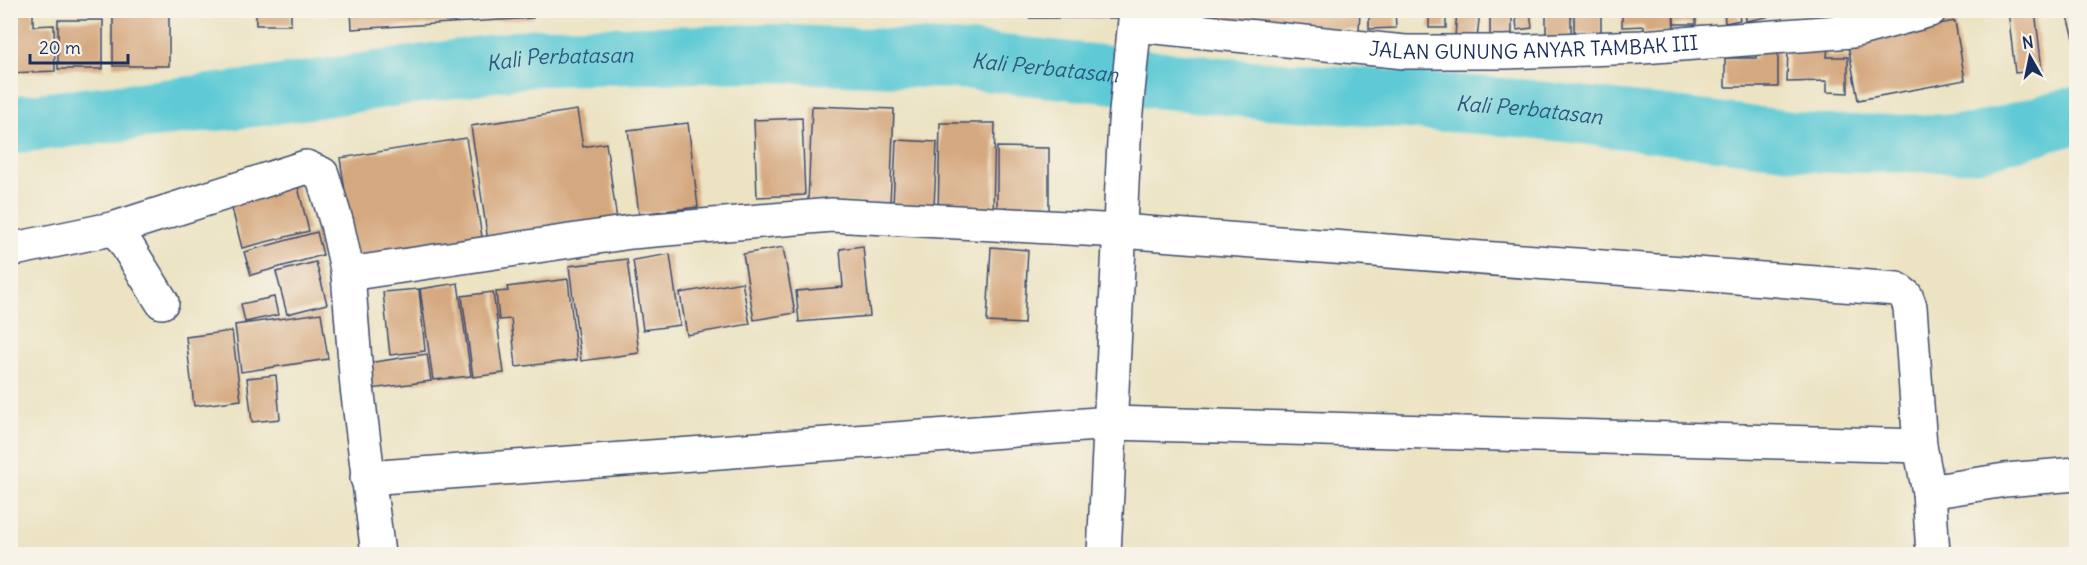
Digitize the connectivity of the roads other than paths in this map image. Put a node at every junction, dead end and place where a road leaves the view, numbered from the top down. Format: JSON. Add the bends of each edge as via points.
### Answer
{"nodes":[{"id":1,"x":1930,"y":10,"type":"edge"},
{"id":2,"x":1851,"y":21,"type":"edge"},
{"id":3,"x":1135,"y":26,"type":"edge"},
{"id":4,"x":116,"y":228,"type":"junction"},
{"id":5,"x":1120,"y":231,"type":"junction"},
{"id":6,"x":10,"y":250,"type":"edge"},
{"id":7,"x":348,"y":274,"type":"junction"},
{"id":8,"x":162,"y":302,"type":"dead end"},
{"id":9,"x":1111,"y":423,"type":"junction"},
{"id":10,"x":1920,"y":446,"type":"junction"},
{"id":11,"x":2076,"y":474,"type":"edge"},
{"id":12,"x":367,"y":478,"type":"junction"},
{"id":13,"x":1942,"y":491,"type":"junction"},
{"id":14,"x":378,"y":555,"type":"edge"},
{"id":15,"x":1104,"y":555,"type":"edge"},
{"id":16,"x":1934,"y":555,"type":"edge"}],
"edges":[{"from":1,"to":2,"type":"street","name":"JALAN GUNUNG ANYAR TAMBAK III"},
{"from":2,"to":3,"type":"street","name":"JALAN GUNUNG ANYAR TAMBAK III","via":[[1642,47],[1505,52],[1416,52]]},
{"from":3,"to":5,"type":"street"},
{"from":4,"to":6,"type":"street"},
{"from":4,"to":7,"type":"street","via":[[306,167],[322,174],[326,182]]},
{"from":4,"to":8,"type":"street"},
{"from":5,"to":7,"type":"street","via":[[832,215],[631,232]]},
{"from":5,"to":9,"type":"street"},
{"from":5,"to":10,"type":"street","via":[[1897,289],[1906,296],[1910,307]]},
{"from":7,"to":12,"type":"street"},
{"from":9,"to":10,"type":"street"},
{"from":9,"to":12,"type":"street"},
{"from":9,"to":15,"type":"street"},
{"from":10,"to":13,"type":"street"},
{"from":11,"to":13,"type":"street"},
{"from":12,"to":14,"type":"street"},
{"from":13,"to":16,"type":"street"}]}
